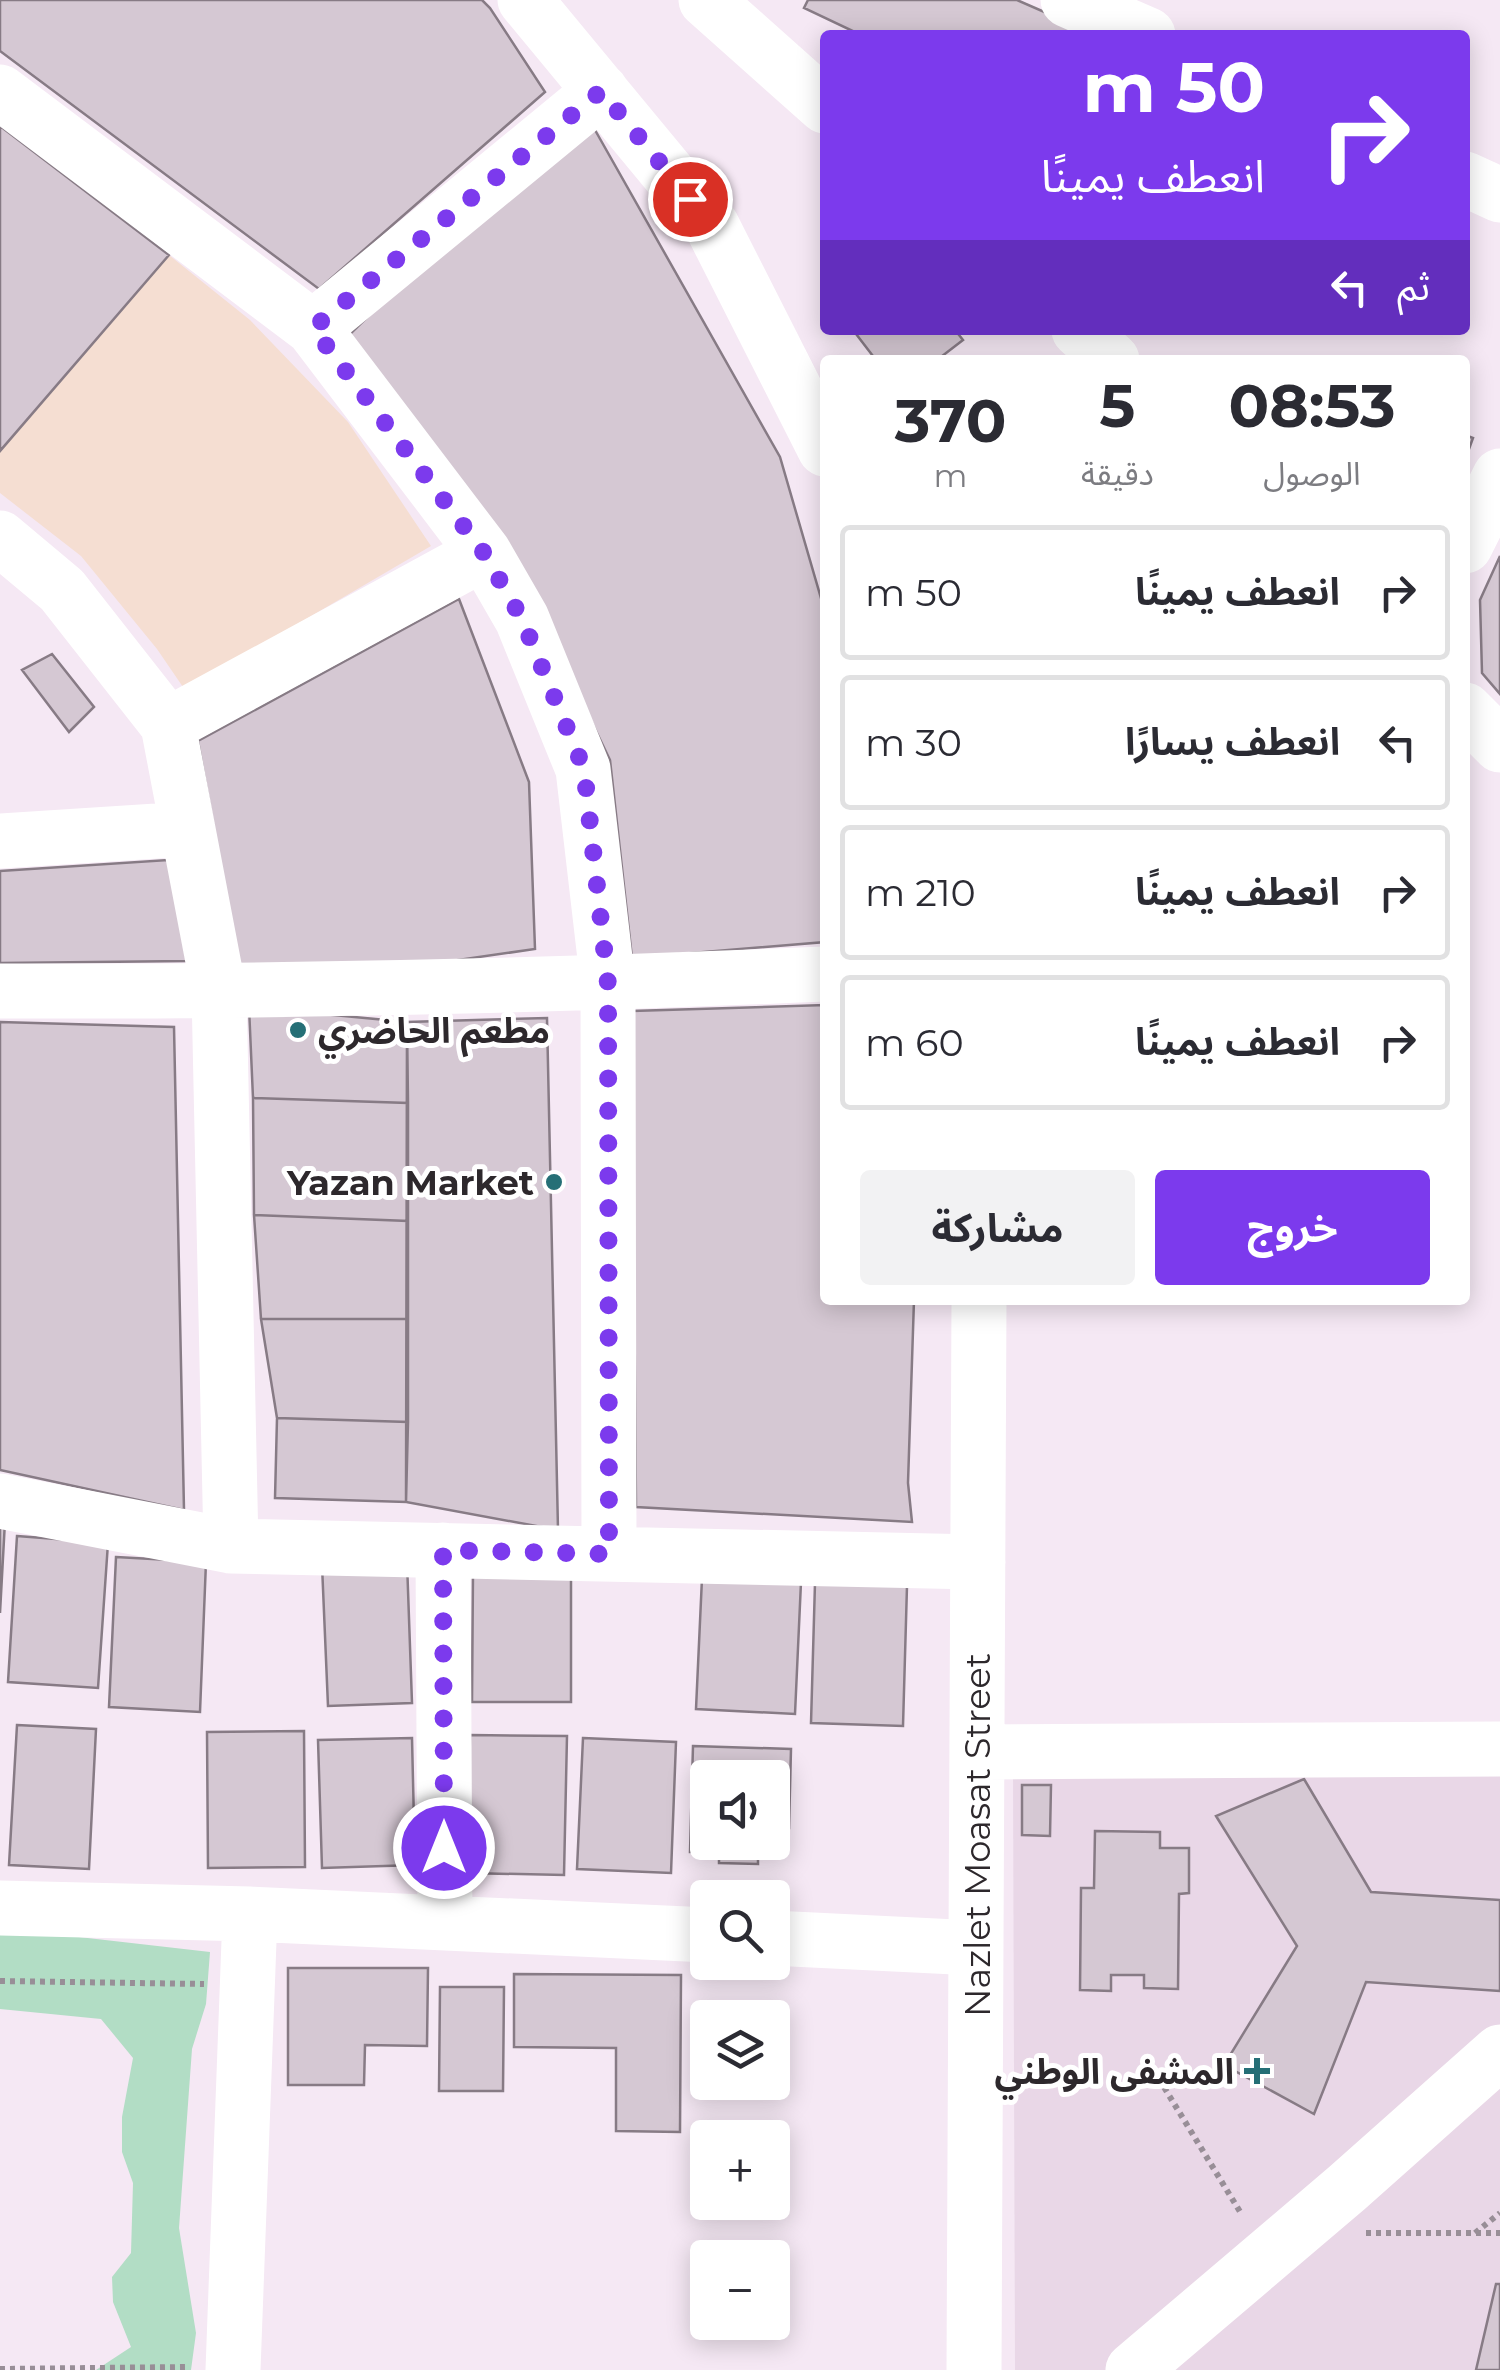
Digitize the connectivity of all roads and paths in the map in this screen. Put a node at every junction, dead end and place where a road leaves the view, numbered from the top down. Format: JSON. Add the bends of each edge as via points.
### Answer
{"nodes":[{"id":1,"x":526,"y":0,"type":"edge"},
{"id":2,"x":706,"y":0,"type":"edge"},
{"id":3,"x":1068,"y":0,"type":"edge"},
{"id":4,"x":1163,"y":0,"type":"edge"},
{"id":5,"x":1136,"y":30,"type":"edge"},
{"id":6,"x":1149,"y":30,"type":"edge"},
{"id":7,"x":601,"y":91,"type":"junction"},
{"id":8,"x":0,"y":92,"type":"edge"},
{"id":9,"x":820,"y":102,"type":"edge"},
{"id":10,"x":1470,"y":181,"type":"edge"},
{"id":11,"x":1500,"y":195,"type":"edge"},
{"id":12,"x":313,"y":328,"type":"junction"},
{"id":13,"x":1085,"y":335,"type":"edge"},
{"id":14,"x":1107,"y":355,"type":"edge"},
{"id":15,"x":820,"y":439,"type":"edge"},
{"id":16,"x":1500,"y":476,"type":"edge"},
{"id":17,"x":1470,"y":536,"type":"edge"},
{"id":18,"x":0,"y":538,"type":"edge"},
{"id":19,"x":484,"y":553,"type":"junction"},
{"id":20,"x":1470,"y":715,"type":"edge"},
{"id":21,"x":168,"y":725,"type":"junction"},
{"id":22,"x":1500,"y":745,"type":"edge"},
{"id":23,"x":188,"y":829,"type":"junction"},
{"id":24,"x":0,"y":841,"type":"edge"},
{"id":25,"x":820,"y":974,"type":"edge"},
{"id":26,"x":608,"y":984,"type":"junction"},
{"id":27,"x":0,"y":990,"type":"edge"},
{"id":28,"x":219,"y":992,"type":"junction"},
{"id":29,"x":980,"y":1305,"type":"edge"},
{"id":30,"x":0,"y":1500,"type":"edge"},
{"id":31,"x":232,"y":1546,"type":"junction"},
{"id":32,"x":443,"y":1550,"type":"junction"},
{"id":33,"x":609,"y":1554,"type":"junction"},
{"id":34,"x":978,"y":1562,"type":"junction"},
{"id":35,"x":1500,"y":1749,"type":"edge"},
{"id":36,"x":977,"y":1752,"type":"junction"},
{"id":37,"x":0,"y":1908,"type":"edge"},
{"id":38,"x":250,"y":1914,"type":"junction"},
{"id":39,"x":445,"y":1923,"type":"junction"},
{"id":40,"x":690,"y":1934,"type":"edge"},
{"id":41,"x":790,"y":1939,"type":"edge"},
{"id":42,"x":976,"y":1948,"type":"junction"},
{"id":43,"x":0,"y":1982,"type":"edge"},
{"id":44,"x":247,"y":1985,"type":"junction"},
{"id":45,"x":1500,"y":2052,"type":"edge"},
{"id":46,"x":1159,"y":2079,"type":"dead end"},
{"id":47,"x":1500,"y":2212,"type":"edge"},
{"id":48,"x":1364,"y":2233,"type":"dead end"},
{"id":49,"x":1475,"y":2233,"type":"junction"},
{"id":50,"x":1500,"y":2233,"type":"edge"},
{"id":51,"x":1266,"y":2254,"type":"junction"},
{"id":52,"x":233,"y":2368,"type":"edge"},
{"id":53,"x":0,"y":2369,"type":"edge"},
{"id":54,"x":974,"y":2370,"type":"edge"},
{"id":55,"x":1134,"y":2370,"type":"edge"}],
"edges":[{"from":1,"to":7,"type":"street"},
{"from":2,"to":9,"type":"street"},
{"from":3,"to":5,"type":"street"},
{"from":4,"to":6,"type":"street"},
{"from":7,"to":12,"type":"street"},
{"from":7,"to":15,"type":"street","via":[[712,226]]},
{"from":8,"to":12,"type":"street"},
{"from":10,"to":11,"type":"street"},
{"from":12,"to":19,"type":"street"},
{"from":13,"to":14,"type":"street"},
{"from":16,"to":17,"type":"street"},
{"from":18,"to":21,"type":"street","via":[[62,590]]},
{"from":19,"to":21,"type":"street"},
{"from":19,"to":26,"type":"street","via":[[522,619],[584,769]]},
{"from":20,"to":22,"type":"street"},
{"from":21,"to":23,"type":"street"},
{"from":23,"to":24,"type":"street"},
{"from":23,"to":28,"type":"street"},
{"from":25,"to":26,"type":"street"},
{"from":26,"to":28,"type":"street"},
{"from":26,"to":33,"type":"street"},
{"from":27,"to":28,"type":"street"},
{"from":28,"to":31,"type":"street"},
{"from":29,"to":34,"type":"street","name":"Nazlet Moasat Street"},
{"from":30,"to":31,"type":"street"},
{"from":31,"to":32,"type":"street"},
{"from":32,"to":33,"type":"street"},
{"from":32,"to":39,"type":"street"},
{"from":33,"to":34,"type":"street"},
{"from":34,"to":36,"type":"street","name":"Nazlet Moasat Street"},
{"from":35,"to":36,"type":"street"},
{"from":36,"to":42,"type":"street","name":"Nazlet Moasat Street"},
{"from":37,"to":38,"type":"street"},
{"from":38,"to":39,"type":"street"},
{"from":38,"to":44,"type":"street"},
{"from":39,"to":40,"type":"street"},
{"from":41,"to":42,"type":"street"},
{"from":42,"to":54,"type":"street","name":"Nazlet Moasat Street"},
{"from":43,"to":44,"type":"path"},
{"from":44,"to":52,"type":"street"},
{"from":45,"to":51,"type":"street"},
{"from":46,"to":51,"type":"path"},
{"from":47,"to":49,"type":"path"},
{"from":48,"to":49,"type":"path"},
{"from":49,"to":50,"type":"path"},
{"from":51,"to":55,"type":"street"},
{"from":52,"to":53,"type":"path"}]}
